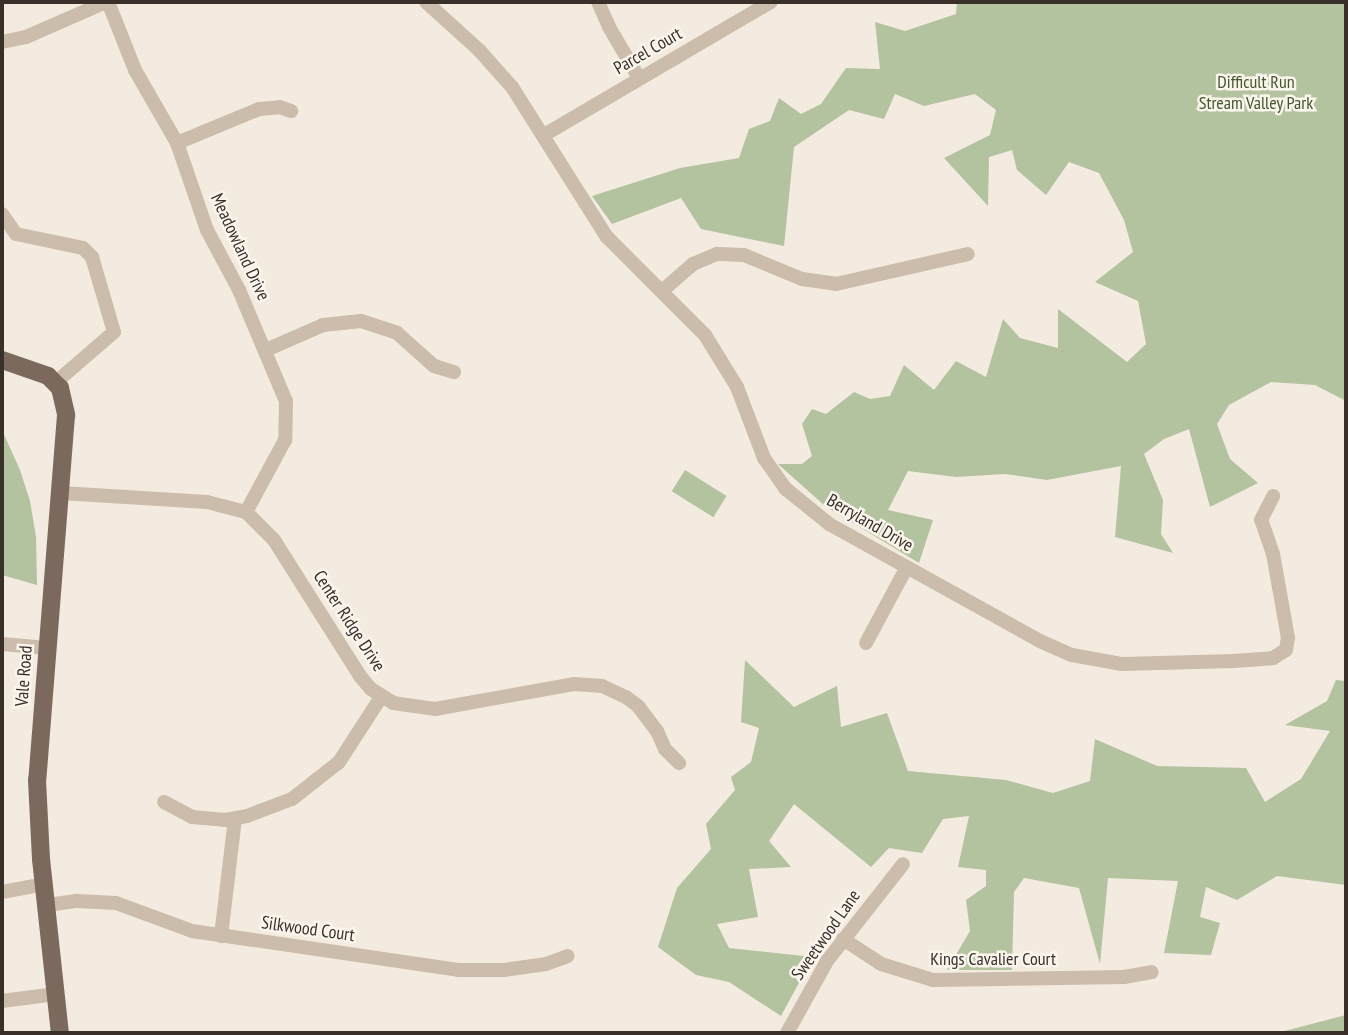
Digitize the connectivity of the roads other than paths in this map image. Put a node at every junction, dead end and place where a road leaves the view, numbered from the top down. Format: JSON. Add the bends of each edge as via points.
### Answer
{"nodes":[{"id":1,"x":107,"y":2,"type":"edge"},
{"id":2,"x":426,"y":2,"type":"edge"},
{"id":3,"x":598,"y":2,"type":"edge"},
{"id":4,"x":771,"y":2,"type":"edge"},
{"id":5,"x":2,"y":42,"type":"edge"},
{"id":6,"x":639,"y":78,"type":"junction"},
{"id":7,"x":291,"y":111,"type":"dead end"},
{"id":8,"x":544,"y":135,"type":"junction"},
{"id":9,"x":177,"y":143,"type":"junction"},
{"id":10,"x":2,"y":214,"type":"edge"},
{"id":11,"x":968,"y":254,"type":"dead end"},
{"id":12,"x":662,"y":291,"type":"junction"},
{"id":13,"x":266,"y":350,"type":"junction"},
{"id":14,"x":2,"y":360,"type":"edge"},
{"id":15,"x":454,"y":372,"type":"dead end"},
{"id":16,"x":55,"y":383,"type":"junction"},
{"id":17,"x":61,"y":493,"type":"junction"},
{"id":18,"x":1273,"y":496,"type":"dead end"},
{"id":19,"x":246,"y":512,"type":"junction"},
{"id":20,"x":907,"y":567,"type":"junction"},
{"id":21,"x":866,"y":643,"type":"dead end"},
{"id":22,"x":2,"y":645,"type":"edge"},
{"id":23,"x":47,"y":648,"type":"junction"},
{"id":24,"x":381,"y":697,"type":"junction"},
{"id":25,"x":680,"y":763,"type":"dead end"},
{"id":26,"x":164,"y":802,"type":"dead end"},
{"id":27,"x":235,"y":819,"type":"junction"},
{"id":28,"x":903,"y":864,"type":"dead end"},
{"id":29,"x":45,"y":884,"type":"junction"},
{"id":30,"x":2,"y":892,"type":"edge"},
{"id":31,"x":47,"y":905,"type":"junction"},
{"id":32,"x":220,"y":936,"type":"junction"},
{"id":33,"x":843,"y":939,"type":"junction"},
{"id":34,"x":568,"y":956,"type":"dead end"},
{"id":35,"x":1152,"y":972,"type":"dead end"},
{"id":36,"x":56,"y":994,"type":"junction"},
{"id":37,"x":2,"y":1001,"type":"edge"},
{"id":38,"x":60,"y":1033,"type":"edge"},
{"id":39,"x":787,"y":1033,"type":"edge"}],
"edges":[{"from":1,"to":5,"type":"street","via":[[26,37]]},
{"from":1,"to":9,"type":"street","name":"Meadowland Drive","via":[[135,71]]},
{"from":2,"to":8,"type":"street","name":"Berryland Drive","via":[[494,65]]},
{"from":3,"to":6,"type":"street"},
{"from":4,"to":6,"type":"street","name":"Parcel Court"},
{"from":6,"to":8,"type":"street","name":"Parcel Court"},
{"from":7,"to":9,"type":"street","via":[[259,109]]},
{"from":8,"to":12,"type":"street","name":"Berryland Drive","via":[[607,237]]},
{"from":9,"to":13,"type":"street","name":"Meadowland Drive","via":[[206,230]]},
{"from":10,"to":16,"type":"street","via":[[16,234],[83,248],[92,257],[114,332]]},
{"from":11,"to":12,"type":"street","via":[[836,284],[802,279],[744,254],[717,254],[693,264]]},
{"from":12,"to":20,"type":"street","name":"Berryland Drive","via":[[705,335],[727,367],[757,444],[786,489],[822,519]]},
{"from":13,"to":15,"type":"street","via":[[323,325],[361,321],[397,333],[433,366]]},
{"from":13,"to":19,"type":"street","name":"Meadowland Drive","via":[[286,401],[287,427],[280,453]]},
{"from":14,"to":16,"type":"main road","via":[[38,371]]},
{"from":16,"to":17,"type":"main road","name":"Vale Road","via":[[63,395],[66,415]]},
{"from":17,"to":19,"type":"street","via":[[207,502]]},
{"from":17,"to":23,"type":"main road","name":"Vale Road"},
{"from":18,"to":20,"type":"street","name":"Berryland Drive","via":[[1261,520],[1273,554],[1289,638],[1286,650],[1273,658],[1152,664],[1084,658],[1056,649]]},
{"from":19,"to":24,"type":"street","name":"Center Ridge Drive","via":[[274,540],[350,663]]},
{"from":20,"to":21,"type":"street"},
{"from":22,"to":23,"type":"street"},
{"from":23,"to":29,"type":"main road","name":"Vale Road","via":[[37,780]]},
{"from":24,"to":25,"type":"street","name":"Center Ridge Drive","via":[[410,708],[435,709],[574,684],[602,686],[638,706]]},
{"from":24,"to":27,"type":"street","via":[[329,772],[292,799]]},
{"from":26,"to":27,"type":"street","via":[[192,817]]},
{"from":27,"to":32,"type":"street"},
{"from":28,"to":33,"type":"street","name":"Sweetwood Lane"},
{"from":29,"to":30,"type":"street"},
{"from":29,"to":31,"type":"main road","name":"Vale Road"},
{"from":31,"to":32,"type":"street","name":"Silkwood Court","via":[[116,903],[176,926]]},
{"from":31,"to":36,"type":"main road","name":"Vale Road"},
{"from":32,"to":34,"type":"street","name":"Silkwood Court","via":[[458,970],[504,970]]},
{"from":33,"to":35,"type":"street","name":"Kings Cavalier Court","via":[[881,964],[933,980],[1124,977]]},
{"from":33,"to":39,"type":"street","name":"Sweetwood Lane"},
{"from":36,"to":37,"type":"street"},
{"from":36,"to":38,"type":"main road","name":"Vale Road"}]}
